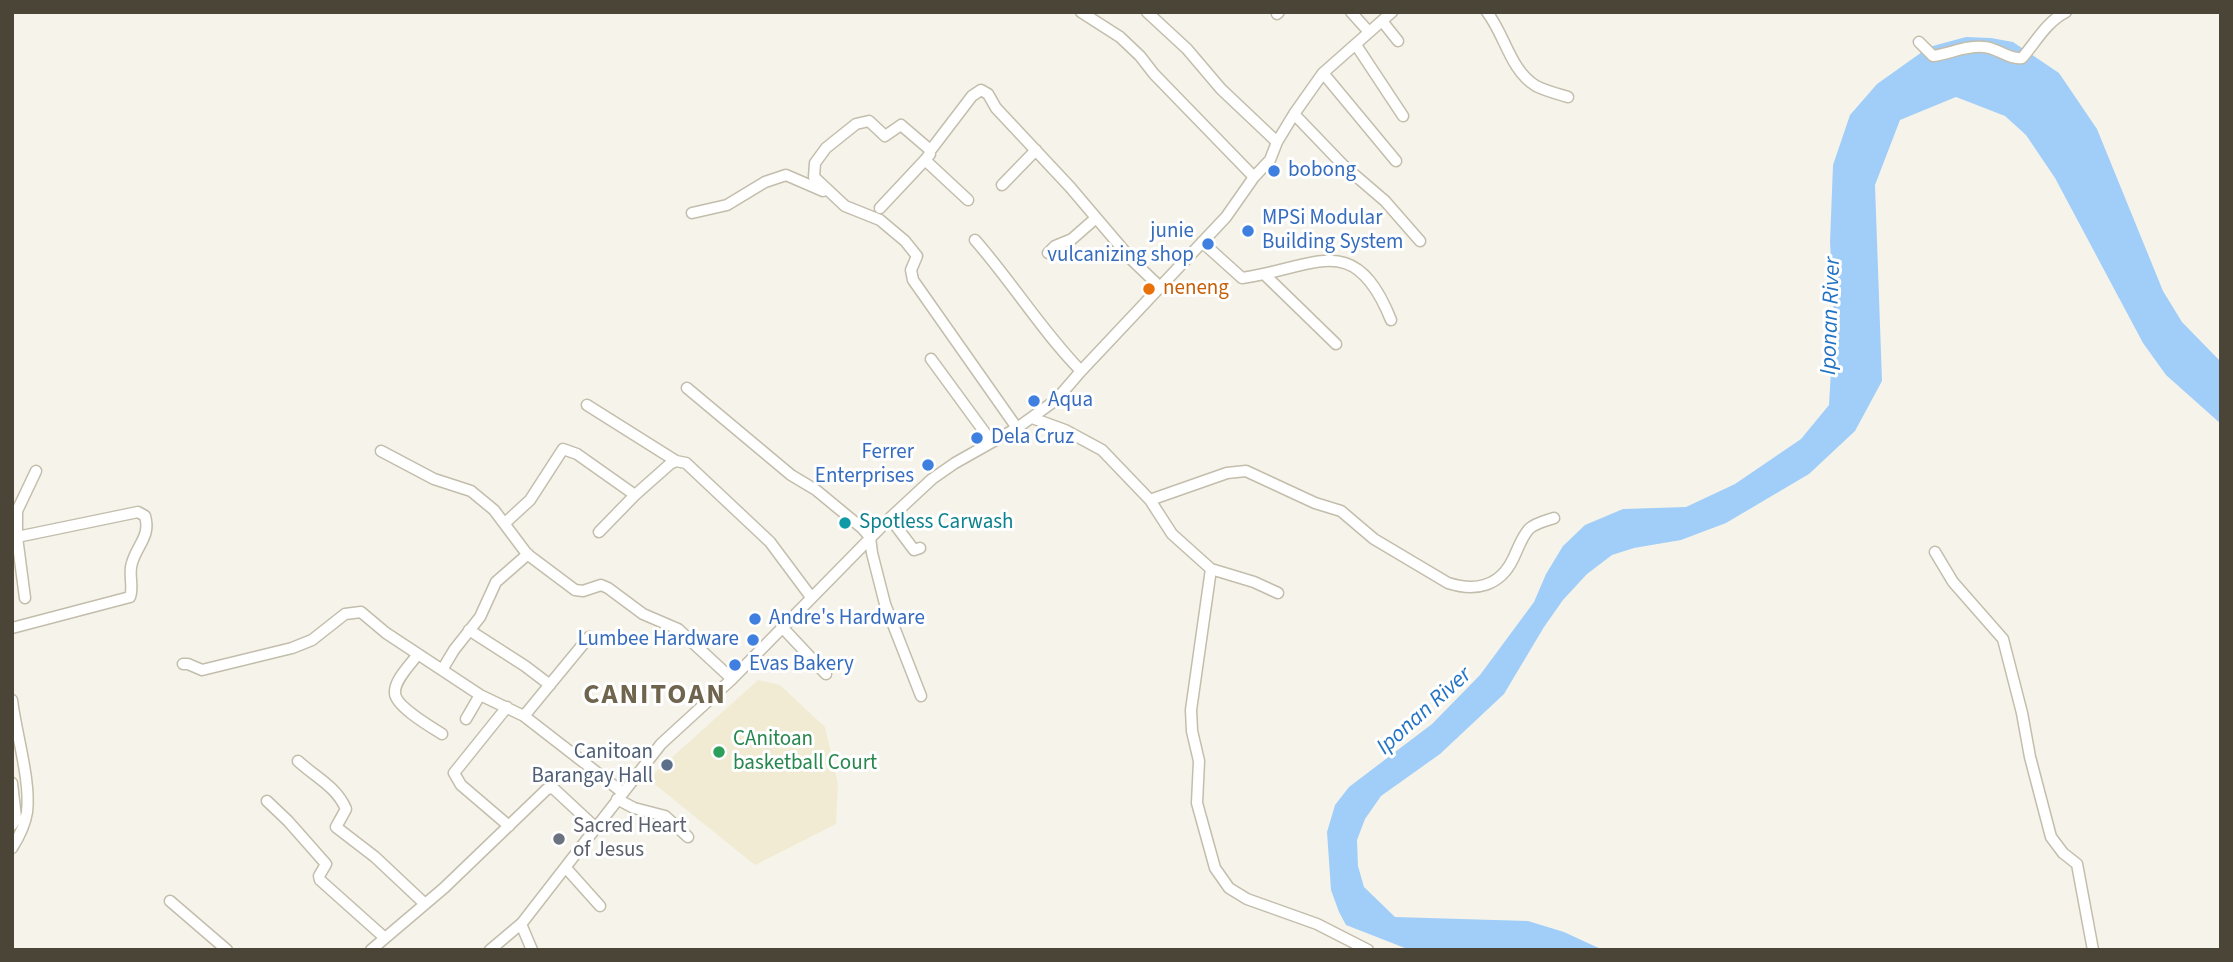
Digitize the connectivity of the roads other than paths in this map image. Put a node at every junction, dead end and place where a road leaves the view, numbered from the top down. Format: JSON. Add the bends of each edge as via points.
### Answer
{"nodes":[{"id":1,"x":1081,"y":12,"type":"edge"},
{"id":2,"x":1147,"y":12,"type":"edge"},
{"id":3,"x":1351,"y":12,"type":"edge"},
{"id":4,"x":1392,"y":12,"type":"edge"},
{"id":5,"x":1487,"y":12,"type":"edge"},
{"id":6,"x":2066,"y":12,"type":"edge"},
{"id":7,"x":1382,"y":21,"type":"junction"},
{"id":8,"x":1369,"y":32,"type":"junction"},
{"id":9,"x":1398,"y":41,"type":"dead end"},
{"id":10,"x":1919,"y":42,"type":"dead end"},
{"id":11,"x":1356,"y":45,"type":"junction"},
{"id":12,"x":1323,"y":73,"type":"junction"},
{"id":13,"x":1568,"y":97,"type":"dead end"},
{"id":14,"x":1294,"y":114,"type":"junction"},
{"id":15,"x":1403,"y":116,"type":"dead end"},
{"id":16,"x":1277,"y":142,"type":"junction"},
{"id":17,"x":1036,"y":150,"type":"junction"},
{"id":18,"x":928,"y":156,"type":"junction"},
{"id":19,"x":1396,"y":161,"type":"dead end"},
{"id":20,"x":1254,"y":177,"type":"junction"},
{"id":21,"x":1002,"y":185,"type":"dead end"},
{"id":22,"x":829,"y":192,"type":"junction"},
{"id":23,"x":968,"y":200,"type":"dead end"},
{"id":24,"x":880,"y":208,"type":"dead end"},
{"id":25,"x":692,"y":213,"type":"dead end"},
{"id":26,"x":1096,"y":218,"type":"junction"},
{"id":27,"x":975,"y":240,"type":"dead end"},
{"id":28,"x":1420,"y":241,"type":"dead end"},
{"id":29,"x":1202,"y":242,"type":"junction"},
{"id":30,"x":1048,"y":253,"type":"dead end"},
{"id":31,"x":1264,"y":274,"type":"junction"},
{"id":32,"x":1160,"y":287,"type":"junction"},
{"id":33,"x":1391,"y":320,"type":"dead end"},
{"id":34,"x":1336,"y":344,"type":"dead end"},
{"id":35,"x":931,"y":359,"type":"dead end"},
{"id":36,"x":1081,"y":371,"type":"junction"},
{"id":37,"x":687,"y":388,"type":"dead end"},
{"id":38,"x":587,"y":405,"type":"dead end"},
{"id":39,"x":1032,"y":418,"type":"junction"},
{"id":40,"x":1017,"y":428,"type":"junction"},
{"id":41,"x":991,"y":441,"type":"junction"},
{"id":42,"x":381,"y":451,"type":"dead end"},
{"id":43,"x":676,"y":461,"type":"junction"},
{"id":44,"x":36,"y":471,"type":"dead end"},
{"id":45,"x":635,"y":495,"type":"junction"},
{"id":46,"x":1150,"y":500,"type":"junction"},
{"id":47,"x":1554,"y":517,"type":"dead end"},
{"id":48,"x":890,"y":518,"type":"junction"},
{"id":49,"x":505,"y":523,"type":"junction"},
{"id":50,"x":598,"y":532,"type":"dead end"},
{"id":51,"x":17,"y":537,"type":"junction"},
{"id":52,"x":870,"y":537,"type":"junction"},
{"id":53,"x":920,"y":548,"type":"dead end"},
{"id":54,"x":1935,"y":552,"type":"dead end"},
{"id":55,"x":528,"y":554,"type":"junction"},
{"id":56,"x":1211,"y":569,"type":"junction"},
{"id":57,"x":1278,"y":593,"type":"dead end"},
{"id":58,"x":811,"y":597,"type":"junction"},
{"id":59,"x":25,"y":598,"type":"dead end"},
{"id":60,"x":782,"y":627,"type":"junction"},
{"id":61,"x":12,"y":628,"type":"edge"},
{"id":62,"x":470,"y":630,"type":"junction"},
{"id":63,"x":589,"y":637,"type":"dead end"},
{"id":64,"x":418,"y":654,"type":"junction"},
{"id":65,"x":183,"y":664,"type":"dead end"},
{"id":66,"x":442,"y":670,"type":"junction"},
{"id":67,"x":826,"y":674,"type":"dead end"},
{"id":68,"x":732,"y":679,"type":"junction"},
{"id":69,"x":550,"y":685,"type":"junction"},
{"id":70,"x":480,"y":695,"type":"junction"},
{"id":71,"x":920,"y":696,"type":"dead end"},
{"id":72,"x":12,"y":701,"type":"edge"},
{"id":73,"x":507,"y":707,"type":"junction"},
{"id":74,"x":524,"y":716,"type":"junction"},
{"id":75,"x":466,"y":719,"type":"dead end"},
{"id":76,"x":442,"y":734,"type":"dead end"},
{"id":77,"x":298,"y":761,"type":"dead end"},
{"id":78,"x":12,"y":783,"type":"edge"},
{"id":79,"x":619,"y":796,"type":"junction"},
{"id":80,"x":267,"y":801,"type":"dead end"},
{"id":81,"x":12,"y":825,"type":"edge"},
{"id":82,"x":509,"y":826,"type":"junction"},
{"id":83,"x":597,"y":828,"type":"junction"},
{"id":84,"x":688,"y":837,"type":"dead end"},
{"id":85,"x":12,"y":848,"type":"edge"},
{"id":86,"x":566,"y":868,"type":"junction"},
{"id":87,"x":170,"y":901,"type":"dead end"},
{"id":88,"x":425,"y":904,"type":"junction"},
{"id":89,"x":600,"y":906,"type":"dead end"},
{"id":90,"x":521,"y":924,"type":"junction"},
{"id":91,"x":384,"y":939,"type":"junction"},
{"id":92,"x":227,"y":950,"type":"edge"},
{"id":93,"x":371,"y":950,"type":"edge"},
{"id":94,"x":490,"y":950,"type":"edge"},
{"id":95,"x":533,"y":950,"type":"edge"},
{"id":96,"x":1368,"y":950,"type":"edge"},
{"id":97,"x":2093,"y":950,"type":"edge"}],
"edges":[{"from":1,"to":20,"type":"street","via":[[1140,56]]},
{"from":2,"to":16,"type":"street"},
{"from":3,"to":8,"type":"street"},
{"from":4,"to":7,"type":"street"},
{"from":5,"to":13,"type":"street","via":[[1525,76],[1539,87]]},
{"from":6,"to":10,"type":"street","via":[[2046,27],[2022,58],[1982,46],[1933,56]]},
{"from":7,"to":8,"type":"street"},
{"from":7,"to":9,"type":"street"},
{"from":8,"to":11,"type":"street"},
{"from":11,"to":12,"type":"street"},
{"from":11,"to":15,"type":"street"},
{"from":12,"to":14,"type":"street"},
{"from":12,"to":19,"type":"street"},
{"from":14,"to":16,"type":"street"},
{"from":14,"to":28,"type":"street"},
{"from":16,"to":20,"type":"street","via":[[1270,160]]},
{"from":17,"to":18,"type":"street","via":[[981,90]]},
{"from":17,"to":21,"type":"street"},
{"from":17,"to":26,"type":"street"},
{"from":18,"to":22,"type":"street","via":[[902,126],[885,136],[869,121],[861,122],[826,148],[815,163],[814,177]]},
{"from":18,"to":23,"type":"street"},
{"from":18,"to":24,"type":"street"},
{"from":20,"to":29,"type":"street"},
{"from":22,"to":25,"type":"street","via":[[786,175],[727,205]]},
{"from":22,"to":40,"type":"street","via":[[845,206],[880,220],[917,256],[911,270],[914,280]]},
{"from":26,"to":30,"type":"street"},
{"from":26,"to":32,"type":"street"},
{"from":27,"to":36,"type":"street"},
{"from":29,"to":31,"type":"street","via":[[1242,278]]},
{"from":29,"to":32,"type":"street"},
{"from":31,"to":33,"type":"street","via":[[1324,260],[1345,263],[1373,284]]},
{"from":31,"to":34,"type":"street"},
{"from":32,"to":36,"type":"street"},
{"from":35,"to":41,"type":"street"},
{"from":36,"to":39,"type":"street","via":[[1056,400]]},
{"from":37,"to":52,"type":"street"},
{"from":38,"to":43,"type":"street"},
{"from":39,"to":40,"type":"street"},
{"from":39,"to":46,"type":"street","via":[[1102,450]]},
{"from":40,"to":41,"type":"street"},
{"from":41,"to":48,"type":"street","via":[[932,480]]},
{"from":42,"to":49,"type":"street","via":[[434,479],[471,491]]},
{"from":43,"to":45,"type":"street"},
{"from":43,"to":58,"type":"street","via":[[693,468],[770,542]]},
{"from":44,"to":51,"type":"street","via":[[17,511]]},
{"from":45,"to":49,"type":"street","via":[[563,449],[530,500]]},
{"from":45,"to":50,"type":"street"},
{"from":46,"to":47,"type":"street","via":[[1227,473],[1246,471],[1341,511],[1374,539],[1462,587],[1482,587],[1498,579],[1526,532]]},
{"from":46,"to":56,"type":"street","via":[[1167,528]]},
{"from":48,"to":52,"type":"street"},
{"from":48,"to":53,"type":"street","via":[[914,550]]},
{"from":49,"to":55,"type":"street"},
{"from":51,"to":59,"type":"street"},
{"from":51,"to":61,"type":"street","via":[[138,512],[148,525],[132,562],[131,597]]},
{"from":52,"to":58,"type":"street"},
{"from":52,"to":71,"type":"street","via":[[885,604]]},
{"from":54,"to":97,"type":"street","via":[[1953,582],[2003,639],[2053,841],[2077,864]]},
{"from":55,"to":62,"type":"street","via":[[496,582]]},
{"from":55,"to":68,"type":"street","via":[[575,590],[605,586],[643,614],[678,629]]},
{"from":56,"to":57,"type":"street"},
{"from":56,"to":96,"type":"street","via":[[1191,720],[1199,761],[1197,803],[1215,867],[1237,894],[1317,924]]},
{"from":58,"to":60,"type":"street"},
{"from":60,"to":67,"type":"street"},
{"from":60,"to":68,"type":"street"},
{"from":62,"to":66,"type":"street"},
{"from":62,"to":69,"type":"street"},
{"from":63,"to":69,"type":"street"},
{"from":64,"to":65,"type":"street","via":[[358,611],[345,614],[312,640],[292,648],[202,670]]},
{"from":64,"to":66,"type":"street"},
{"from":64,"to":76,"type":"street","via":[[399,680],[395,696]]},
{"from":66,"to":70,"type":"street"},
{"from":68,"to":79,"type":"street","via":[[661,744]]},
{"from":69,"to":74,"type":"street"},
{"from":70,"to":73,"type":"street"},
{"from":70,"to":75,"type":"street"},
{"from":72,"to":85,"type":"street","via":[[27,812]]},
{"from":73,"to":74,"type":"street"},
{"from":73,"to":82,"type":"street","via":[[454,773],[461,785]]},
{"from":74,"to":79,"type":"street"},
{"from":77,"to":88,"type":"street","via":[[342,800],[346,809],[337,827]]},
{"from":78,"to":81,"type":"street","via":[[16,818]]},
{"from":79,"to":83,"type":"street"},
{"from":79,"to":84,"type":"street","via":[[634,808],[665,816]]},
{"from":80,"to":91,"type":"street","via":[[327,864],[320,880]]},
{"from":82,"to":83,"type":"street","via":[[553,788]]},
{"from":82,"to":88,"type":"street"},
{"from":83,"to":86,"type":"street"},
{"from":86,"to":89,"type":"street"},
{"from":86,"to":90,"type":"street"},
{"from":87,"to":92,"type":"street"},
{"from":88,"to":91,"type":"street"},
{"from":90,"to":94,"type":"street"},
{"from":90,"to":95,"type":"street"},
{"from":91,"to":93,"type":"street"}]}
